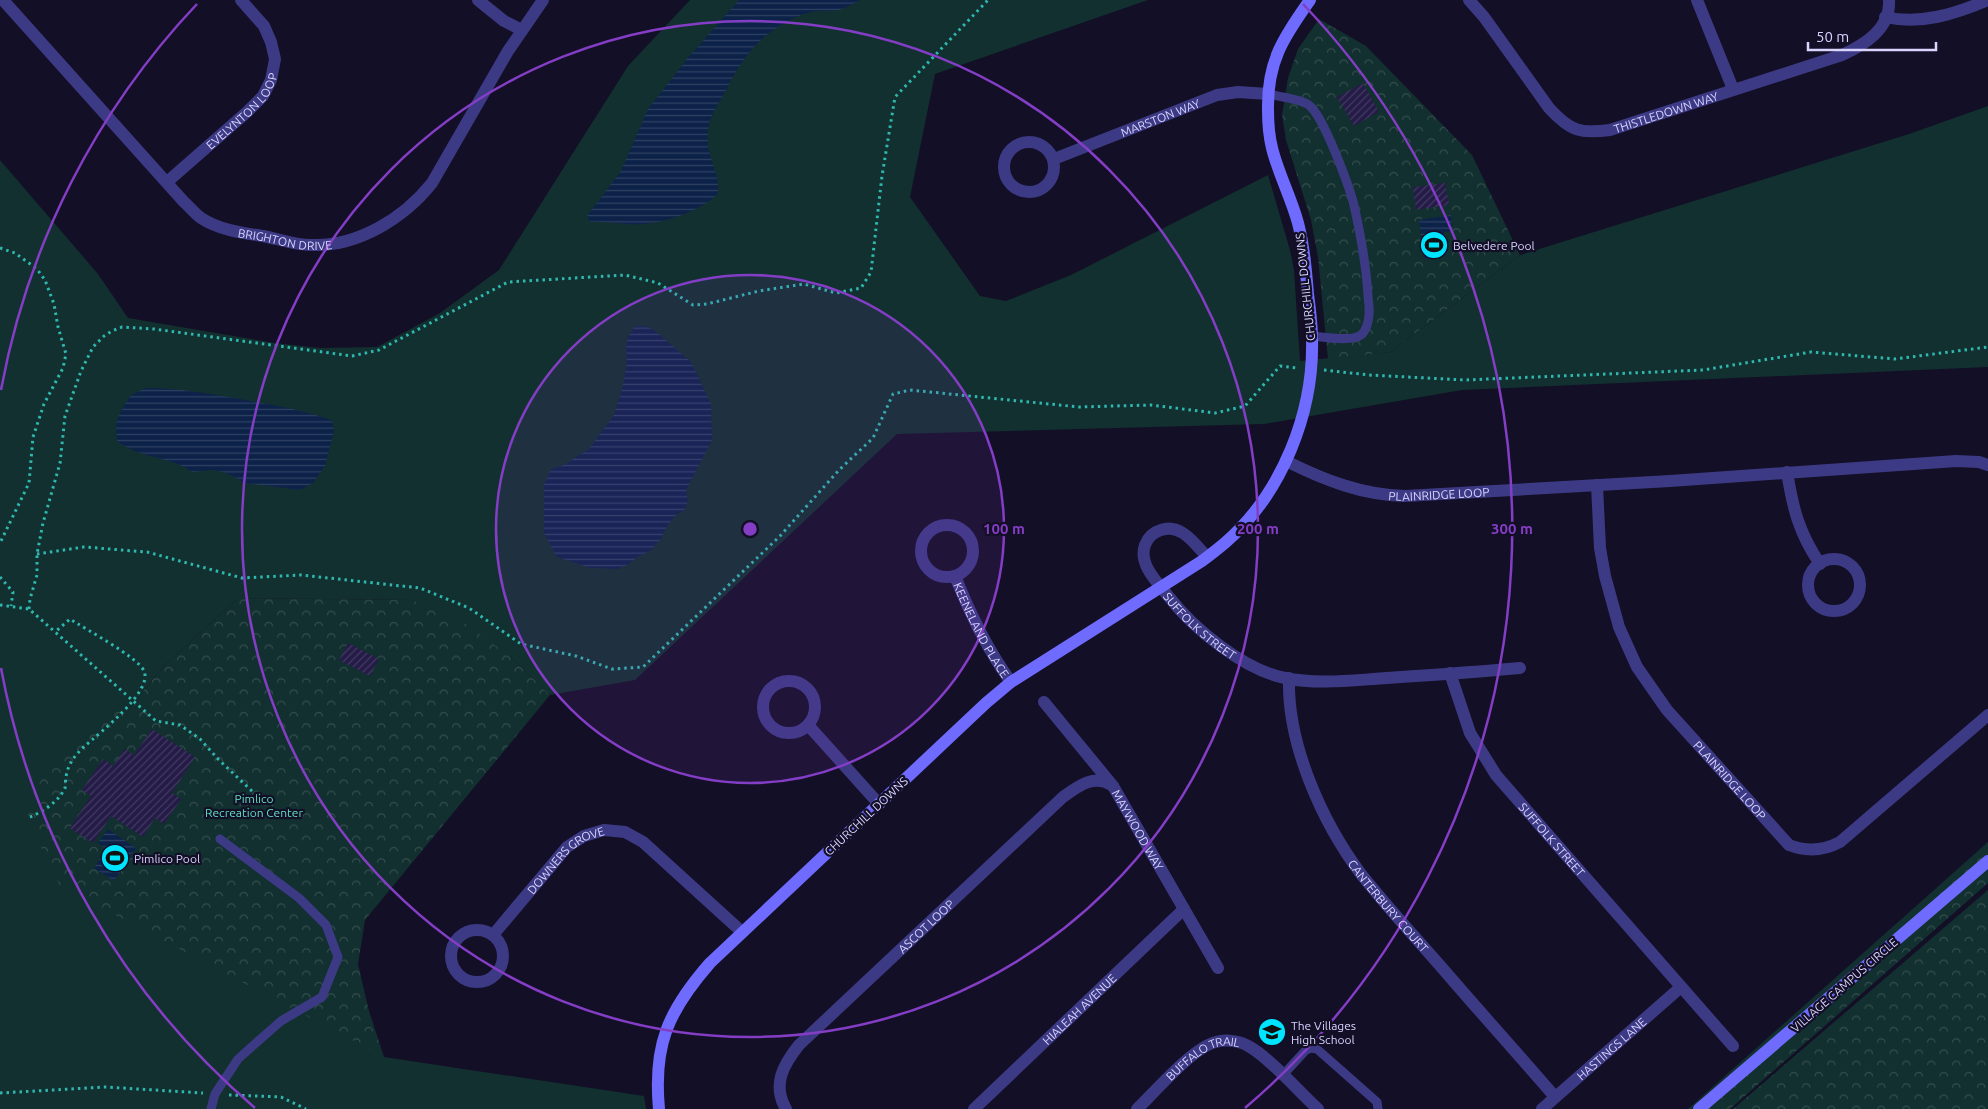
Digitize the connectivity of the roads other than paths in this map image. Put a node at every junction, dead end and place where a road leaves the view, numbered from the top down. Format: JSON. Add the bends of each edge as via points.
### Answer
{"nodes":[{"id":1,"x":3,"y":0,"type":"edge"},
{"id":2,"x":241,"y":0,"type":"edge"},
{"id":3,"x":478,"y":0,"type":"edge"},
{"id":4,"x":543,"y":0,"type":"edge"},
{"id":5,"x":1310,"y":0,"type":"edge"},
{"id":6,"x":1469,"y":0,"type":"edge"},
{"id":7,"x":1697,"y":0,"type":"edge"},
{"id":8,"x":1889,"y":0,"type":"edge"},
{"id":9,"x":1988,"y":0,"type":"edge"},
{"id":10,"x":1885,"y":17,"type":"junction"},
{"id":11,"x":522,"y":30,"type":"junction"},
{"id":12,"x":1733,"y":89,"type":"junction"},
{"id":13,"x":1268,"y":94,"type":"junction"},
{"id":14,"x":1054,"y":159,"type":"junction"},
{"id":15,"x":167,"y":182,"type":"junction"},
{"id":16,"x":1312,"y":336,"type":"junction"},
{"id":17,"x":1286,"y":461,"type":"junction"},
{"id":18,"x":1988,"y":465,"type":"edge"},
{"id":19,"x":1787,"y":472,"type":"junction"},
{"id":20,"x":1597,"y":485,"type":"junction"},
{"id":21,"x":1207,"y":557,"type":"junction"},
{"id":22,"x":1820,"y":564,"type":"junction"},
{"id":23,"x":955,"y":576,"type":"junction"},
{"id":24,"x":1161,"y":587,"type":"junction"},
{"id":25,"x":1520,"y":668,"type":"dead end"},
{"id":26,"x":1450,"y":674,"type":"junction"},
{"id":27,"x":1289,"y":678,"type":"junction"},
{"id":28,"x":1010,"y":682,"type":"junction"},
{"id":29,"x":1044,"y":702,"type":"dead end"},
{"id":30,"x":1988,"y":715,"type":"edge"},
{"id":31,"x":808,"y":725,"type":"junction"},
{"id":32,"x":1113,"y":786,"type":"junction"},
{"id":33,"x":879,"y":804,"type":"junction"},
{"id":34,"x":220,"y":839,"type":"dead end"},
{"id":35,"x":1988,"y":861,"type":"edge"},
{"id":36,"x":1184,"y":909,"type":"junction"},
{"id":37,"x":742,"y":932,"type":"junction"},
{"id":38,"x":493,"y":935,"type":"junction"},
{"id":39,"x":1218,"y":968,"type":"dead end"},
{"id":40,"x":1681,"y":987,"type":"junction"},
{"id":41,"x":1733,"y":1046,"type":"dead end"},
{"id":42,"x":1282,"y":1076,"type":"junction"},
{"id":43,"x":1555,"y":1097,"type":"junction"},
{"id":44,"x":211,"y":1109,"type":"edge"},
{"id":45,"x":659,"y":1109,"type":"edge"},
{"id":46,"x":786,"y":1109,"type":"edge"},
{"id":47,"x":974,"y":1109,"type":"edge"},
{"id":48,"x":1137,"y":1109,"type":"edge"},
{"id":49,"x":1318,"y":1109,"type":"edge"},
{"id":50,"x":1378,"y":1109,"type":"edge"},
{"id":51,"x":1542,"y":1109,"type":"edge"},
{"id":52,"x":1699,"y":1109,"type":"edge"}],
"edges":[{"from":1,"to":15,"type":"street","name":"BRIGHTON DRIVE"},
{"from":2,"to":15,"type":"street","name":"EVELYNTON LOOP","via":[[264,26],[271,42],[275,59],[271,80],[263,96],[247,112]]},
{"from":3,"to":11,"type":"street","via":[[504,21]]},
{"from":4,"to":11,"type":"street","name":"BRIGHTON DRIVE"},
{"from":5,"to":13,"type":"street","name":"CHURCHILL DOWNS","via":[[1283,41],[1273,64]]},
{"from":6,"to":12,"type":"street","name":"THISTLEDOWN WAY","via":[[1549,108],[1574,129],[1590,132],[1610,130]]},
{"from":7,"to":12,"type":"street"},
{"from":8,"to":10,"type":"street","name":"THISTLEDOWN WAY"},
{"from":9,"to":10,"type":"street","via":[[1940,17],[1897,20]]},
{"from":10,"to":12,"type":"street","name":"THISTLEDOWN WAY","via":[[1875,35],[1842,55]]},
{"from":11,"to":15,"type":"street","name":"BRIGHTON DRIVE","via":[[432,183],[401,214],[373,231],[330,245],[310,246],[237,232],[201,218]]},
{"from":13,"to":14,"type":"street","name":"MARSTON WAY","via":[[1238,92],[1217,95]]},
{"from":13,"to":16,"type":"street","name":"CHURCHILL DOWNS","via":[[1272,149],[1298,223],[1305,258]]},
{"from":13,"to":16,"type":"lane","via":[[1311,106],[1334,149],[1352,200],[1360,237],[1369,314],[1366,328],[1355,338]]},
{"from":14,"to":14,"type":"street","via":[[1051,181],[1032,193],[1010,185],[1005,175],[1008,153],[1027,141],[1048,149]]},
{"from":16,"to":17,"type":"street","name":"CHURCHILL DOWNS","via":[[1310,370],[1299,426]]},
{"from":17,"to":20,"type":"street","name":"PLAINRIDGE LOOP","via":[[1332,482],[1382,496]]},
{"from":17,"to":21,"type":"street","name":"CHURCHILL DOWNS","via":[[1265,498],[1247,521]]},
{"from":18,"to":19,"type":"street","name":"PLAINRIDGE LOOP","via":[[1956,461]]},
{"from":19,"to":20,"type":"street","name":"PLAINRIDGE LOOP"},
{"from":19,"to":22,"type":"street","via":[[1792,506],[1800,529]]},
{"from":20,"to":30,"type":"street","name":"PLAINRIDGE LOOP","via":[[1604,576],[1619,627],[1638,667],[1667,710],[1789,845],[1817,850],[1840,842]]},
{"from":21,"to":24,"type":"street","name":"CHURCHILL DOWNS"},
{"from":21,"to":24,"type":"street","via":[[1177,530],[1166,528],[1155,532],[1143,551],[1144,563]]},
{"from":22,"to":22,"type":"street","via":[[1828,560],[1846,562],[1858,575],[1859,593],[1848,607],[1833,611],[1818,606],[1812,600],[1808,584],[1814,569]]},
{"from":23,"to":23,"type":"street","name":"KEENELAND PLACE","via":[[937,575],[929,570],[921,554],[925,537],[939,526],[955,526],[972,543],[972,559]]},
{"from":23,"to":28,"type":"street","name":"KEENELAND PLACE","via":[[991,654]]},
{"from":24,"to":27,"type":"street","name":"SUFFOLK STREET","via":[[1180,612],[1219,646],[1262,671]]},
{"from":24,"to":28,"type":"street","name":"CHURCHILL DOWNS"},
{"from":25,"to":26,"type":"street","name":"SUFFOLK STREET"},
{"from":26,"to":27,"type":"street","name":"SUFFOLK STREET","via":[[1360,680]]},
{"from":26,"to":40,"type":"street","name":"SUFFOLK STREET","via":[[1470,733],[1496,775]]},
{"from":27,"to":43,"type":"street","name":"CANTERBURY COURT","via":[[1288,698],[1303,763],[1328,821],[1360,873]]},
{"from":28,"to":33,"type":"street","name":"CHURCHILL DOWNS"},
{"from":29,"to":32,"type":"street","name":"MAYWOOD WAY"},
{"from":31,"to":31,"type":"street","via":[[793,732],[777,730],[771,725],[764,711],[766,695],[771,688],[787,681],[804,685],[814,700],[815,709]]},
{"from":31,"to":33,"type":"street"},
{"from":32,"to":36,"type":"street","name":"MAYWOOD WAY"},
{"from":32,"to":46,"type":"street","name":"ASCOT LOOP","via":[[1105,780],[1090,781],[1063,797],[799,1045],[781,1073],[779,1086]]},
{"from":33,"to":37,"type":"street","name":"CHURCHILL DOWNS"},
{"from":34,"to":44,"type":"lane","via":[[299,898],[326,925],[338,957],[322,997],[280,1021],[238,1058],[215,1094]]},
{"from":35,"to":52,"type":"street","name":"VILLAGE CAMPUS CIRCLE"},
{"from":36,"to":39,"type":"street","name":"MAYWOOD WAY"},
{"from":36,"to":47,"type":"street","name":"HIALEAH AVENUE"},
{"from":37,"to":38,"type":"street","name":"DOWNERS GROVE","via":[[643,842],[625,832],[604,830],[584,836],[567,847]]},
{"from":37,"to":45,"type":"street","name":"CHURCHILL DOWNS","via":[[688,988],[672,1017],[662,1042],[656,1082]]},
{"from":38,"to":38,"type":"street","via":[[502,948],[503,956],[498,971],[492,977],[476,982],[455,970],[451,952],[454,944],[467,932],[476,930]]},
{"from":40,"to":41,"type":"street","name":"SUFFOLK STREET"},
{"from":40,"to":43,"type":"street","name":"HASTINGS LANE"},
{"from":42,"to":48,"type":"street","name":"BUFFALO TRAIL","via":[[1250,1047],[1235,1041],[1216,1042],[1189,1059]]},
{"from":42,"to":49,"type":"street","name":"BUFFALO TRAIL"},
{"from":42,"to":50,"type":"lane","via":[[1306,1050],[1317,1049],[1377,1102]]},
{"from":43,"to":51,"type":"street","name":"HASTINGS LANE"}]}
